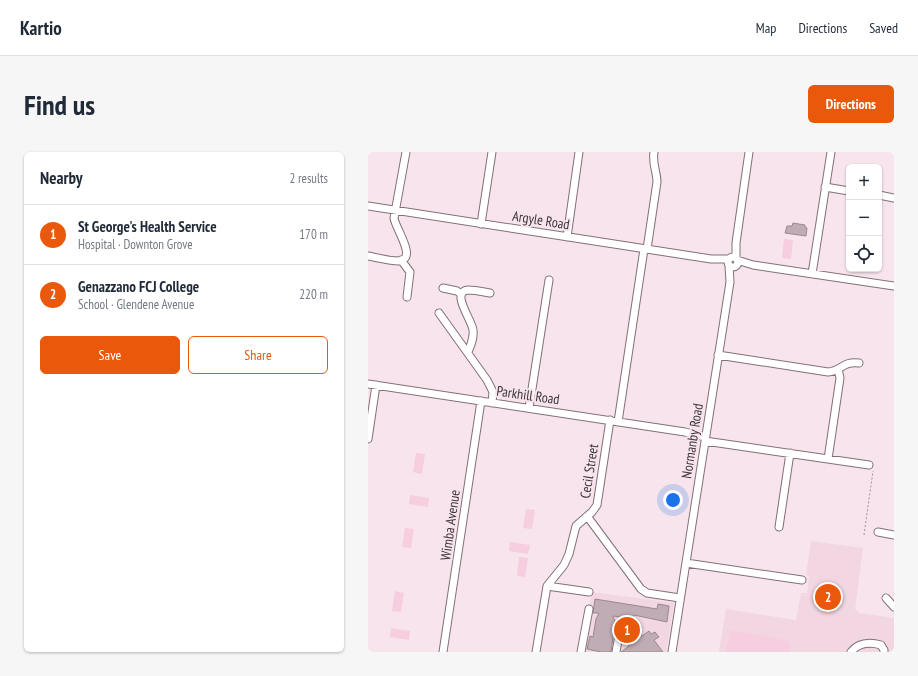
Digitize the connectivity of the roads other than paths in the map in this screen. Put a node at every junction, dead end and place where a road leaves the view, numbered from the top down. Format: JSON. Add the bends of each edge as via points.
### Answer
{"nodes":[{"id":1,"x":406,"y":152,"type":"edge"},
{"id":2,"x":492,"y":152,"type":"edge"},
{"id":3,"x":579,"y":152,"type":"edge"},
{"id":4,"x":654,"y":152,"type":"edge"},
{"id":5,"x":749,"y":152,"type":"edge"},
{"id":6,"x":830,"y":152,"type":"edge"},
{"id":7,"x":825,"y":187,"type":"junction"},
{"id":8,"x":846,"y":190,"type":"edge"},
{"id":9,"x":882,"y":196,"type":"edge"},
{"id":10,"x":894,"y":198,"type":"edge"},
{"id":11,"x":368,"y":206,"type":"edge"},
{"id":12,"x":396,"y":210,"type":"junction"},
{"id":13,"x":481,"y":224,"type":"junction"},
{"id":14,"x":566,"y":237,"type":"junction"},
{"id":15,"x":645,"y":249,"type":"junction"},
{"id":16,"x":368,"y":256,"type":"edge"},
{"id":17,"x":401,"y":260,"type":"junction"},
{"id":18,"x":733,"y":262,"type":"junction"},
{"id":19,"x":812,"y":274,"type":"junction"},
{"id":20,"x":549,"y":280,"type":"dead end"},
{"id":21,"x":894,"y":286,"type":"edge"},
{"id":22,"x":442,"y":288,"type":"dead end"},
{"id":23,"x":490,"y":293,"type":"dead end"},
{"id":24,"x":462,"y":294,"type":"junction"},
{"id":25,"x":407,"y":297,"type":"dead end"},
{"id":26,"x":439,"y":313,"type":"dead end"},
{"id":27,"x":468,"y":352,"type":"junction"},
{"id":28,"x":718,"y":355,"type":"junction"},
{"id":29,"x":859,"y":363,"type":"dead end"},
{"id":30,"x":838,"y":369,"type":"junction"},
{"id":31,"x":372,"y":385,"type":"edge"},
{"id":32,"x":487,"y":402,"type":"junction"},
{"id":33,"x":529,"y":408,"type":"junction"},
{"id":34,"x":610,"y":420,"type":"junction"},
{"id":35,"x":618,"y":422,"type":"junction"},
{"id":36,"x":369,"y":430,"type":"edge"},
{"id":37,"x":706,"y":437,"type":"junction"},
{"id":38,"x":368,"y":438,"type":"edge"},
{"id":39,"x":790,"y":453,"type":"junction"},
{"id":40,"x":828,"y":459,"type":"junction"},
{"id":41,"x":871,"y":468,"type":"road end"},
{"id":42,"x":587,"y":516,"type":"junction"},
{"id":43,"x":779,"y":527,"type":"dead end"},
{"id":44,"x":878,"y":532,"type":"dead end"},
{"id":45,"x":894,"y":535,"type":"edge"},
{"id":46,"x":686,"y":563,"type":"junction"},
{"id":47,"x":802,"y":580,"type":"dead end"},
{"id":48,"x":547,"y":586,"type":"junction"},
{"id":49,"x":589,"y":592,"type":"dead end"},
{"id":50,"x":680,"y":598,"type":"junction"},
{"id":51,"x":886,"y":598,"type":"dead end"},
{"id":52,"x":894,"y":607,"type":"edge"},
{"id":53,"x":589,"y":608,"type":"dead end"},
{"id":54,"x":621,"y":623,"type":"dead end"},
{"id":55,"x":443,"y":652,"type":"edge"},
{"id":56,"x":536,"y":652,"type":"edge"},
{"id":57,"x":581,"y":652,"type":"edge"},
{"id":58,"x":616,"y":652,"type":"edge"},
{"id":59,"x":672,"y":652,"type":"edge"},
{"id":60,"x":851,"y":652,"type":"edge"},
{"id":61,"x":884,"y":652,"type":"edge"}],
"edges":[{"from":1,"to":12,"type":"street"},
{"from":2,"to":13,"type":"street"},
{"from":3,"to":14,"type":"street"},
{"from":4,"to":15,"type":"street","via":[[653,163],[657,182]]},
{"from":5,"to":18,"type":"street","name":"Normanby Road"},
{"from":6,"to":7,"type":"street"},
{"from":7,"to":8,"type":"street"},
{"from":7,"to":19,"type":"street"},
{"from":9,"to":10,"type":"street"},
{"from":11,"to":12,"type":"street","name":"Argyle Road"},
{"from":12,"to":13,"type":"street","name":"Argyle Road"},
{"from":12,"to":17,"type":"street","via":[[395,222],[407,250],[405,258]]},
{"from":13,"to":14,"type":"street","name":"Argyle Road"},
{"from":14,"to":15,"type":"street","name":"Argyle Road"},
{"from":15,"to":18,"type":"street","name":"Argyle Road"},
{"from":15,"to":35,"type":"street"},
{"from":16,"to":17,"type":"street"},
{"from":17,"to":25,"type":"street","via":[[410,272]]},
{"from":18,"to":19,"type":"street","name":"Argyle Road"},
{"from":18,"to":28,"type":"street","name":"Normanby Road"},
{"from":19,"to":21,"type":"street","name":"Argyle Road"},
{"from":20,"to":33,"type":"street"},
{"from":22,"to":24,"type":"street"},
{"from":23,"to":24,"type":"street","via":[[468,290]]},
{"from":24,"to":27,"type":"street","via":[[460,300],[473,331]]},
{"from":26,"to":27,"type":"street","name":"Wimba Avenue"},
{"from":27,"to":32,"type":"street","name":"Wimba Avenue","via":[[483,372],[493,392]]},
{"from":28,"to":30,"type":"street","via":[[828,372]]},
{"from":28,"to":37,"type":"street","name":"Normanby Road"},
{"from":29,"to":30,"type":"street","via":[[848,363]]},
{"from":30,"to":40,"type":"street","via":[[840,378]]},
{"from":31,"to":32,"type":"street","name":"Parkhill Road"},
{"from":31,"to":36,"type":"street"},
{"from":32,"to":33,"type":"street","name":"Parkhill Road"},
{"from":32,"to":55,"type":"street","name":"Wimba Avenue"},
{"from":33,"to":34,"type":"street","name":"Parkhill Road"},
{"from":34,"to":35,"type":"street","name":"Parkhill Road"},
{"from":34,"to":42,"type":"street","name":"Cecil Street","via":[[598,502],[596,508]]},
{"from":35,"to":37,"type":"street","name":"Parkhill Road"},
{"from":36,"to":38,"type":"street"},
{"from":37,"to":39,"type":"street","name":"Parkhill Road"},
{"from":37,"to":46,"type":"street","name":"Normanby Road"},
{"from":39,"to":40,"type":"street","name":"Parkhill Road"},
{"from":39,"to":43,"type":"street"},
{"from":40,"to":41,"type":"street","name":"Parkhill Road"},
{"from":42,"to":48,"type":"street","name":"Cecil Street","via":[[576,526],[564,565]]},
{"from":42,"to":50,"type":"street","via":[[641,589],[647,593]]},
{"from":44,"to":45,"type":"street"},
{"from":46,"to":47,"type":"street"},
{"from":46,"to":50,"type":"street","name":"Normanby Road"},
{"from":48,"to":49,"type":"street"},
{"from":48,"to":56,"type":"street","name":"Cecil Street"},
{"from":50,"to":59,"type":"street","name":"Normanby Road"},
{"from":51,"to":52,"type":"street"},
{"from":53,"to":57,"type":"street"},
{"from":54,"to":58,"type":"street"},
{"from":60,"to":61,"type":"street","via":[[863,643],[872,642],[881,645]]}]}
